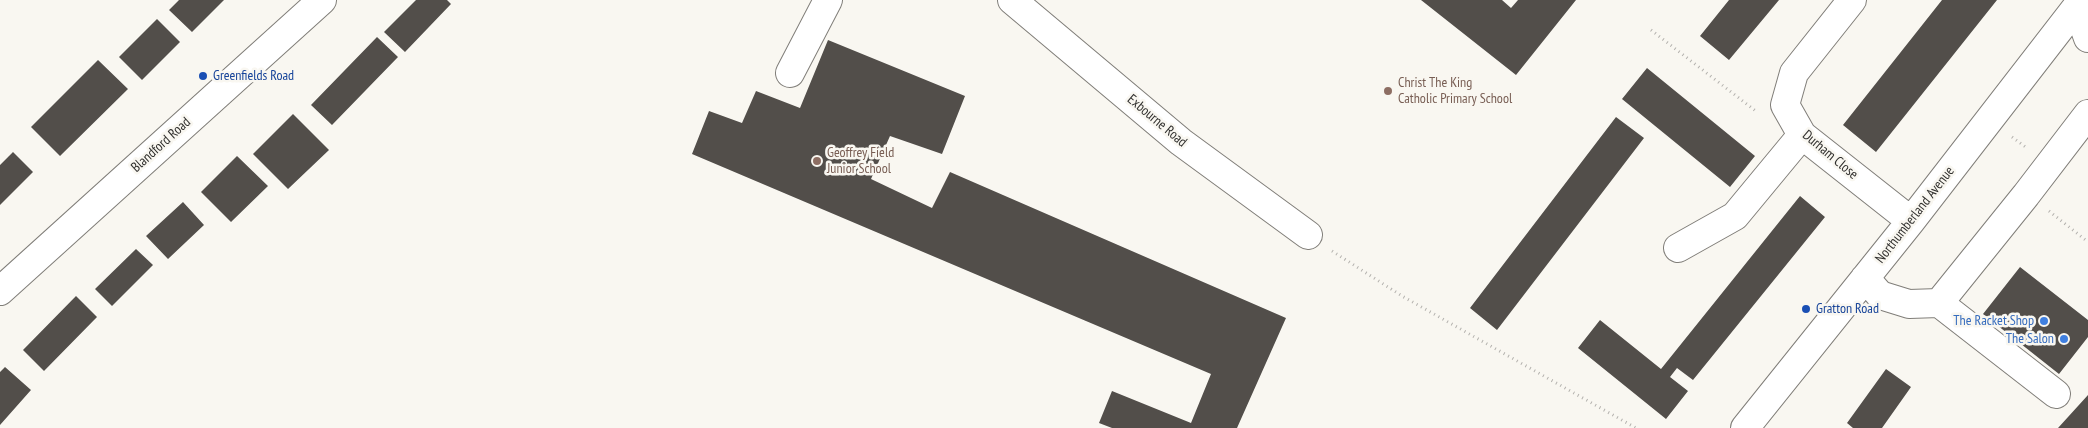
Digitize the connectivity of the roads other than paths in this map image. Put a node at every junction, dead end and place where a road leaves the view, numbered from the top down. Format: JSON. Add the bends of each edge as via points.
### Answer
{"nodes":[{"id":1,"x":322,"y":0,"type":"edge"},
{"id":2,"x":828,"y":0,"type":"edge"},
{"id":3,"x":1852,"y":0,"type":"edge"},
{"id":4,"x":1022,"y":3,"type":"edge"},
{"id":5,"x":2080,"y":4,"type":"edge"},
{"id":6,"x":2088,"y":38,"type":"edge"},
{"id":7,"x":790,"y":73,"type":"dead end"},
{"id":8,"x":2088,"y":114,"type":"edge"},
{"id":9,"x":1802,"y":135,"type":"junction"},
{"id":10,"x":1911,"y":221,"type":"junction"},
{"id":11,"x":1308,"y":235,"type":"road end"},
{"id":12,"x":1678,"y":248,"type":"dead end"},
{"id":13,"x":1866,"y":278,"type":"junction"},
{"id":14,"x":0,"y":291,"type":"edge"},
{"id":15,"x":1938,"y":303,"type":"junction"},
{"id":16,"x":2056,"y":394,"type":"dead end"},
{"id":17,"x":1745,"y":428,"type":"edge"}],
"edges":[{"from":1,"to":14,"type":"street","name":"Blandford Road"},
{"from":2,"to":7,"type":"street"},
{"from":3,"to":9,"type":"street","name":"Durham Close","via":[[1794,73],[1785,105]]},
{"from":4,"to":11,"type":"street","name":"Exbourne Road","via":[[1181,142]]},
{"from":5,"to":6,"type":"street"},
{"from":5,"to":10,"type":"street","name":"Northumberland Avenue"},
{"from":8,"to":15,"type":"street"},
{"from":9,"to":10,"type":"street","name":"Durham Close"},
{"from":9,"to":12,"type":"street","via":[[1735,216]]},
{"from":10,"to":13,"type":"street","name":"Northumberland Avenue"},
{"from":13,"to":15,"type":"street","via":[[1880,295],[1909,304]]},
{"from":13,"to":17,"type":"street","name":"Northumberland Avenue"},
{"from":15,"to":16,"type":"street"}]}
